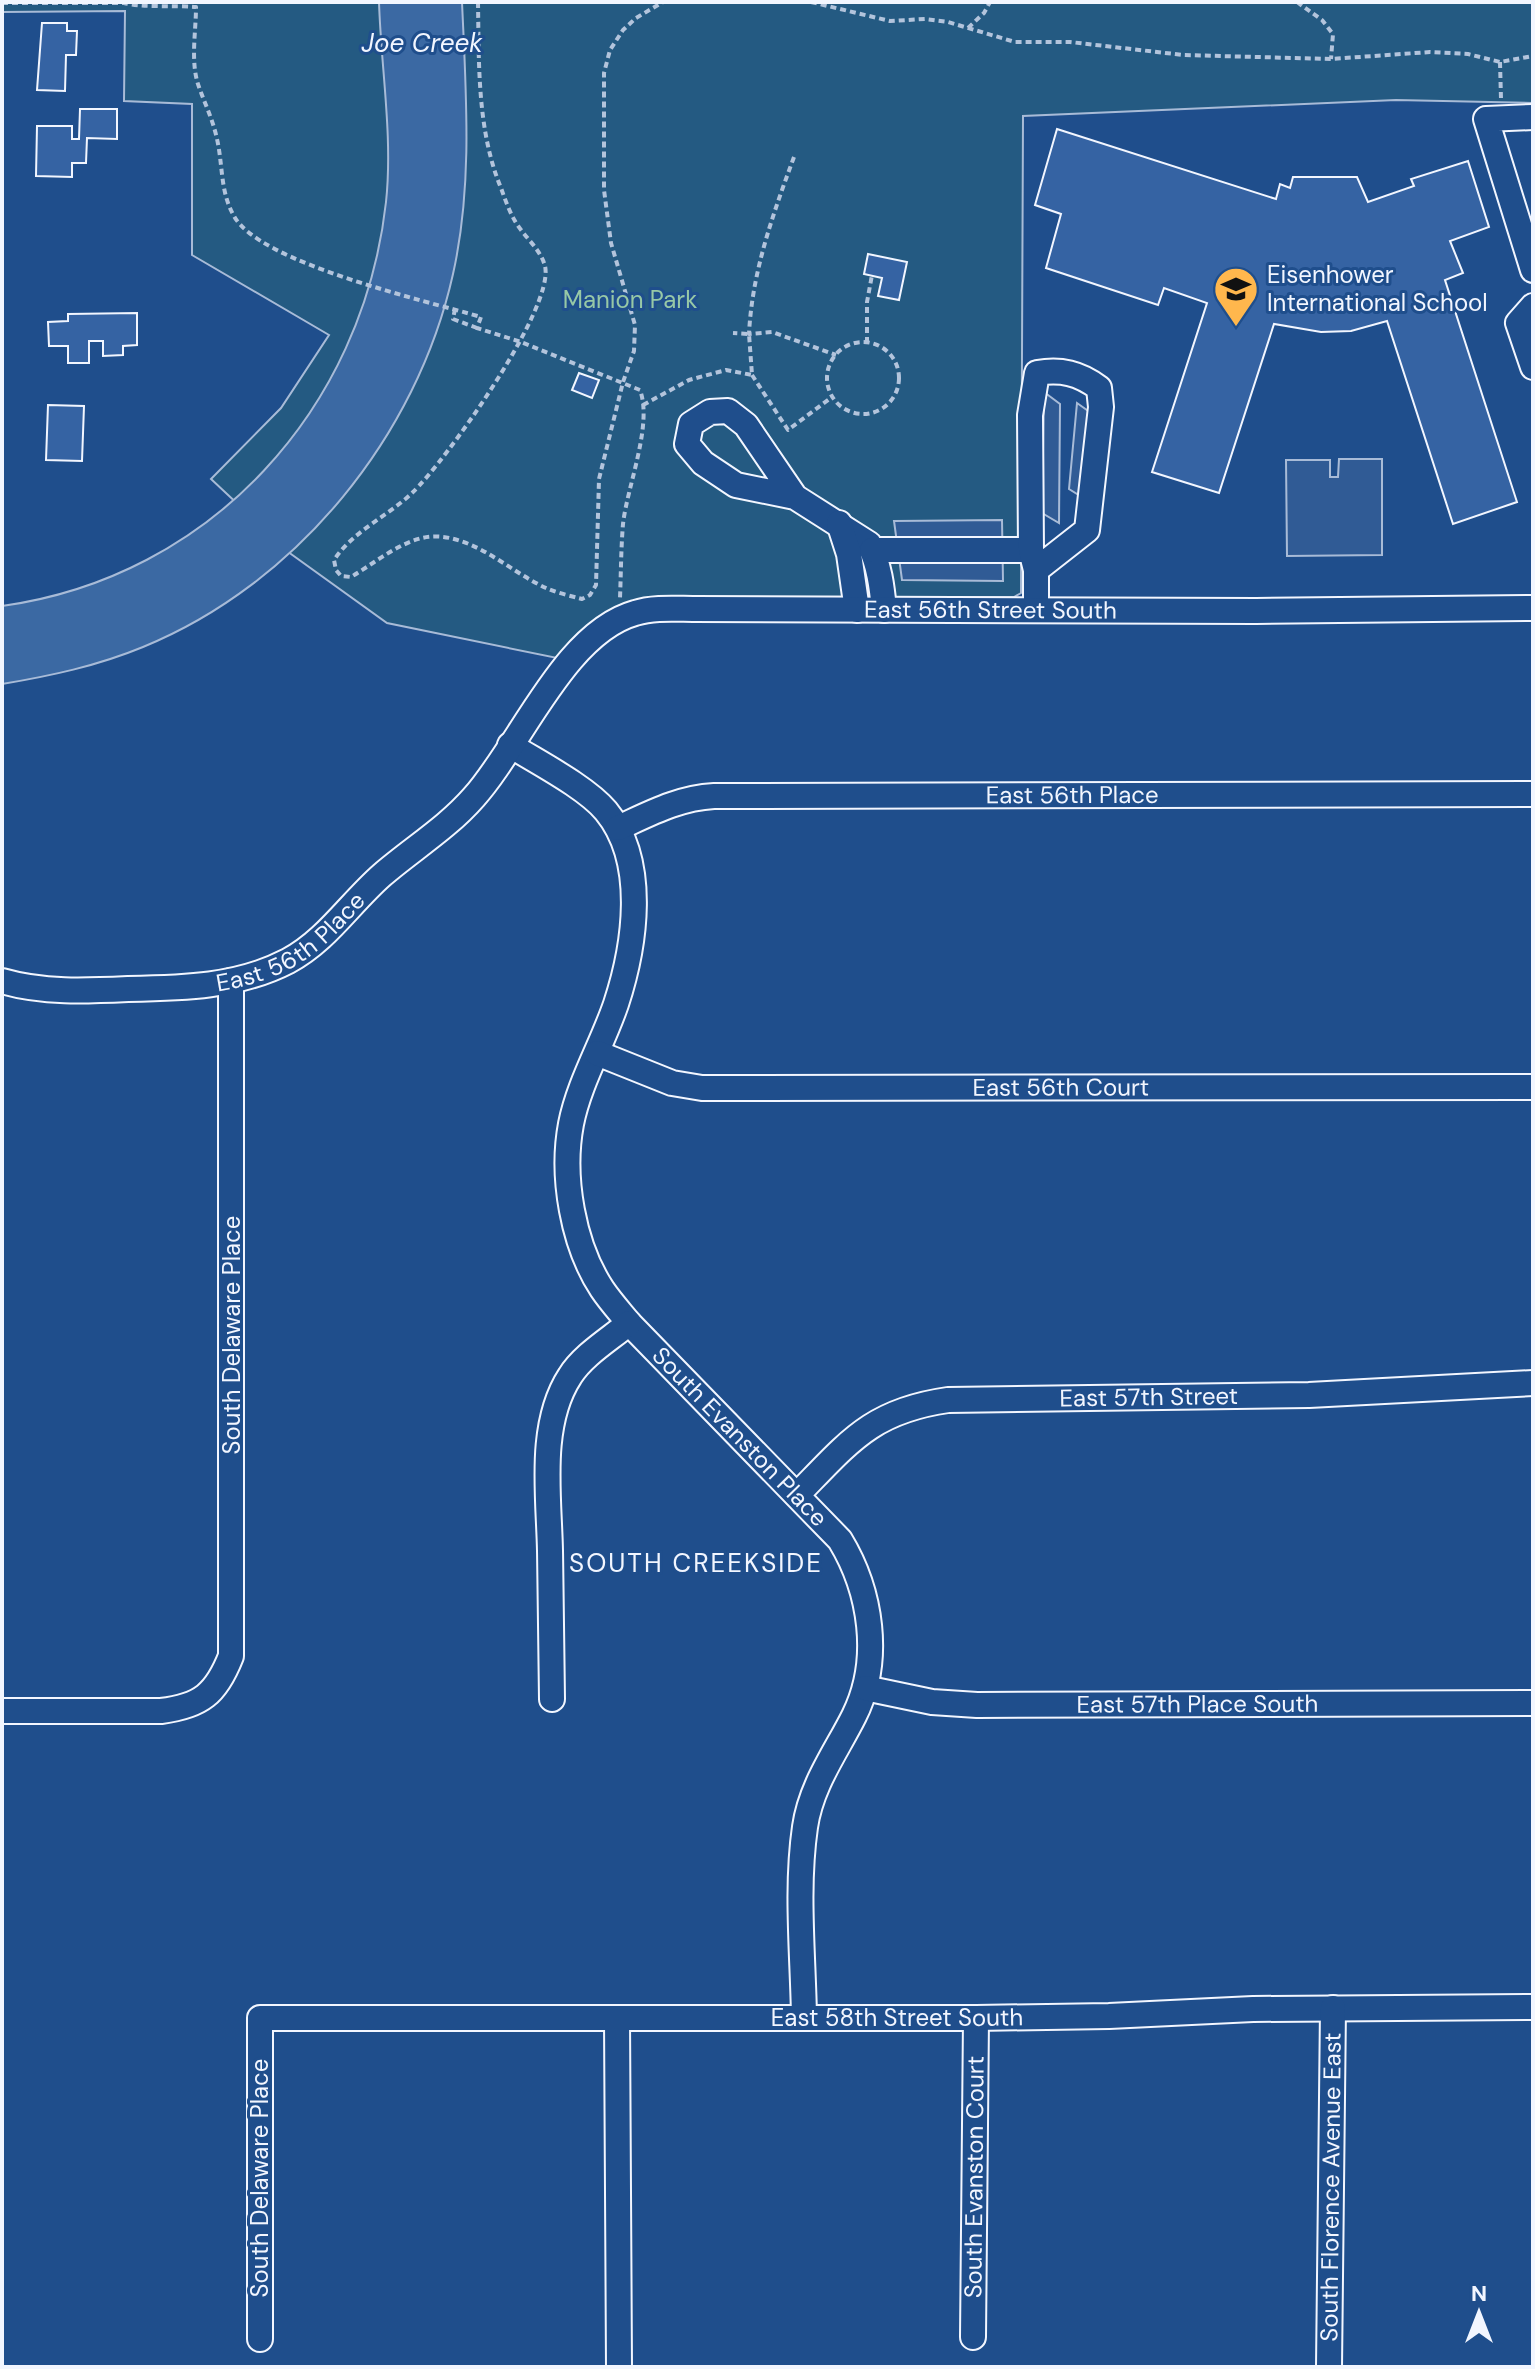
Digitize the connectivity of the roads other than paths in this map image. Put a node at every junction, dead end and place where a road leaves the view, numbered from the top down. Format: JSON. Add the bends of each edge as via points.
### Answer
{"nodes":[{"id":1,"x":1533,"y":117,"type":"edge"},
{"id":2,"x":1533,"y":270,"type":"edge"},
{"id":3,"x":1533,"y":306,"type":"edge"},
{"id":4,"x":1533,"y":367,"type":"edge"},
{"id":5,"x":795,"y":497,"type":"dead end"},
{"id":6,"x":839,"y":523,"type":"junction"},
{"id":7,"x":872,"y":550,"type":"junction"},
{"id":8,"x":1034,"y":560,"type":"junction"},
{"id":9,"x":1533,"y":608,"type":"edge"},
{"id":10,"x":857,"y":610,"type":"junction"},
{"id":11,"x":884,"y":610,"type":"junction"},
{"id":12,"x":1036,"y":610,"type":"junction"},
{"id":13,"x":510,"y":745,"type":"junction"},
{"id":14,"x":1533,"y":794,"type":"edge"},
{"id":15,"x":618,"y":828,"type":"junction"},
{"id":16,"x":2,"y":981,"type":"edge"},
{"id":17,"x":231,"y":981,"type":"junction"},
{"id":18,"x":597,"y":1053,"type":"junction"},
{"id":19,"x":1533,"y":1087,"type":"edge"},
{"id":20,"x":629,"y":1323,"type":"junction"},
{"id":21,"x":1533,"y":1383,"type":"edge"},
{"id":22,"x":797,"y":1495,"type":"junction"},
{"id":23,"x":865,"y":1688,"type":"junction"},
{"id":24,"x":552,"y":1699,"type":"dead end"},
{"id":25,"x":1533,"y":1703,"type":"edge"},
{"id":26,"x":2,"y":1711,"type":"edge"},
{"id":27,"x":1533,"y":2007,"type":"edge"},
{"id":28,"x":1333,"y":2008,"type":"junction"},
{"id":29,"x":804,"y":2017,"type":"junction"},
{"id":30,"x":260,"y":2018,"type":"joint"},
{"id":31,"x":617,"y":2018,"type":"junction"},
{"id":32,"x":976,"y":2018,"type":"junction"},
{"id":33,"x":973,"y":2337,"type":"dead end"},
{"id":34,"x":260,"y":2339,"type":"dead end"},
{"id":35,"x":619,"y":2367,"type":"edge"},
{"id":36,"x":1329,"y":2367,"type":"edge"}],
"edges":[{"from":1,"to":2,"type":"street","via":[[1494,118]]},
{"from":3,"to":4,"type":"street","via":[[1518,323]]},
{"from":5,"to":6,"type":"street"},
{"from":6,"to":7,"type":"street"},
{"from":6,"to":10,"type":"street"},
{"from":7,"to":8,"type":"street"},
{"from":7,"to":11,"type":"street"},
{"from":8,"to":8,"type":"street","via":[[1087,530],[1099,388],[1059,370],[1037,373],[1030,415]]},
{"from":8,"to":12,"type":"street"},
{"from":9,"to":12,"type":"street","name":"East 56th Street South"},
{"from":10,"to":11,"type":"street","name":"East 56th Street South"},
{"from":10,"to":13,"type":"street","name":"East 56th Street South","via":[[695,609],[623,617],[592,637],[550,685]]},
{"from":11,"to":12,"type":"street","name":"East 56th Street South"},
{"from":13,"to":15,"type":"street","via":[[584,793]]},
{"from":13,"to":17,"type":"street","name":"East 56th Place","via":[[476,796],[381,876],[313,945],[261,973]]},
{"from":14,"to":15,"type":"street","name":"East 56th Place","via":[[714,796],[673,803]]},
{"from":15,"to":18,"type":"street","name":"South Evanston Place","via":[[632,885],[630,941]]},
{"from":16,"to":17,"type":"street","name":"East 56th Place","via":[[84,991]]},
{"from":17,"to":26,"type":"street","name":"South Delaware Place","via":[[231,1656],[208,1696],[184,1708]]},
{"from":18,"to":19,"type":"street","name":"East 56th Court","via":[[672,1083],[702,1088]]},
{"from":18,"to":20,"type":"street","name":"South Evanston Place","via":[[571,1124],[569,1179],[589,1265]]},
{"from":20,"to":22,"type":"street","name":"South Evanston Place"},
{"from":20,"to":24,"type":"street","via":[[571,1375],[554,1420],[549,1461]]},
{"from":21,"to":22,"type":"street","name":"East 57th Street","via":[[1309,1395],[935,1402],[900,1410],[860,1433]]},
{"from":22,"to":23,"type":"street","name":"South Evanston Place","via":[[840,1540],[862,1588],[870,1655]]},
{"from":23,"to":25,"type":"street","name":"East 57th Place South","via":[[977,1705]]},
{"from":23,"to":29,"type":"street","name":"South Evanston Place","via":[[814,1790],[805,1824]]},
{"from":27,"to":28,"type":"street","name":"East 58th Street South"},
{"from":28,"to":32,"type":"street","name":"East 58th Street South"},
{"from":28,"to":36,"type":"street","name":"South Florence Avenue East"},
{"from":29,"to":31,"type":"street","name":"East 58th Street South"},
{"from":29,"to":32,"type":"street","name":"East 58th Street South"},
{"from":30,"to":31,"type":"street","name":"East 58th Street South"},
{"from":30,"to":34,"type":"street","name":"South Delaware Place"},
{"from":31,"to":35,"type":"street"},
{"from":32,"to":33,"type":"street","name":"South Evanston Court"}]}
